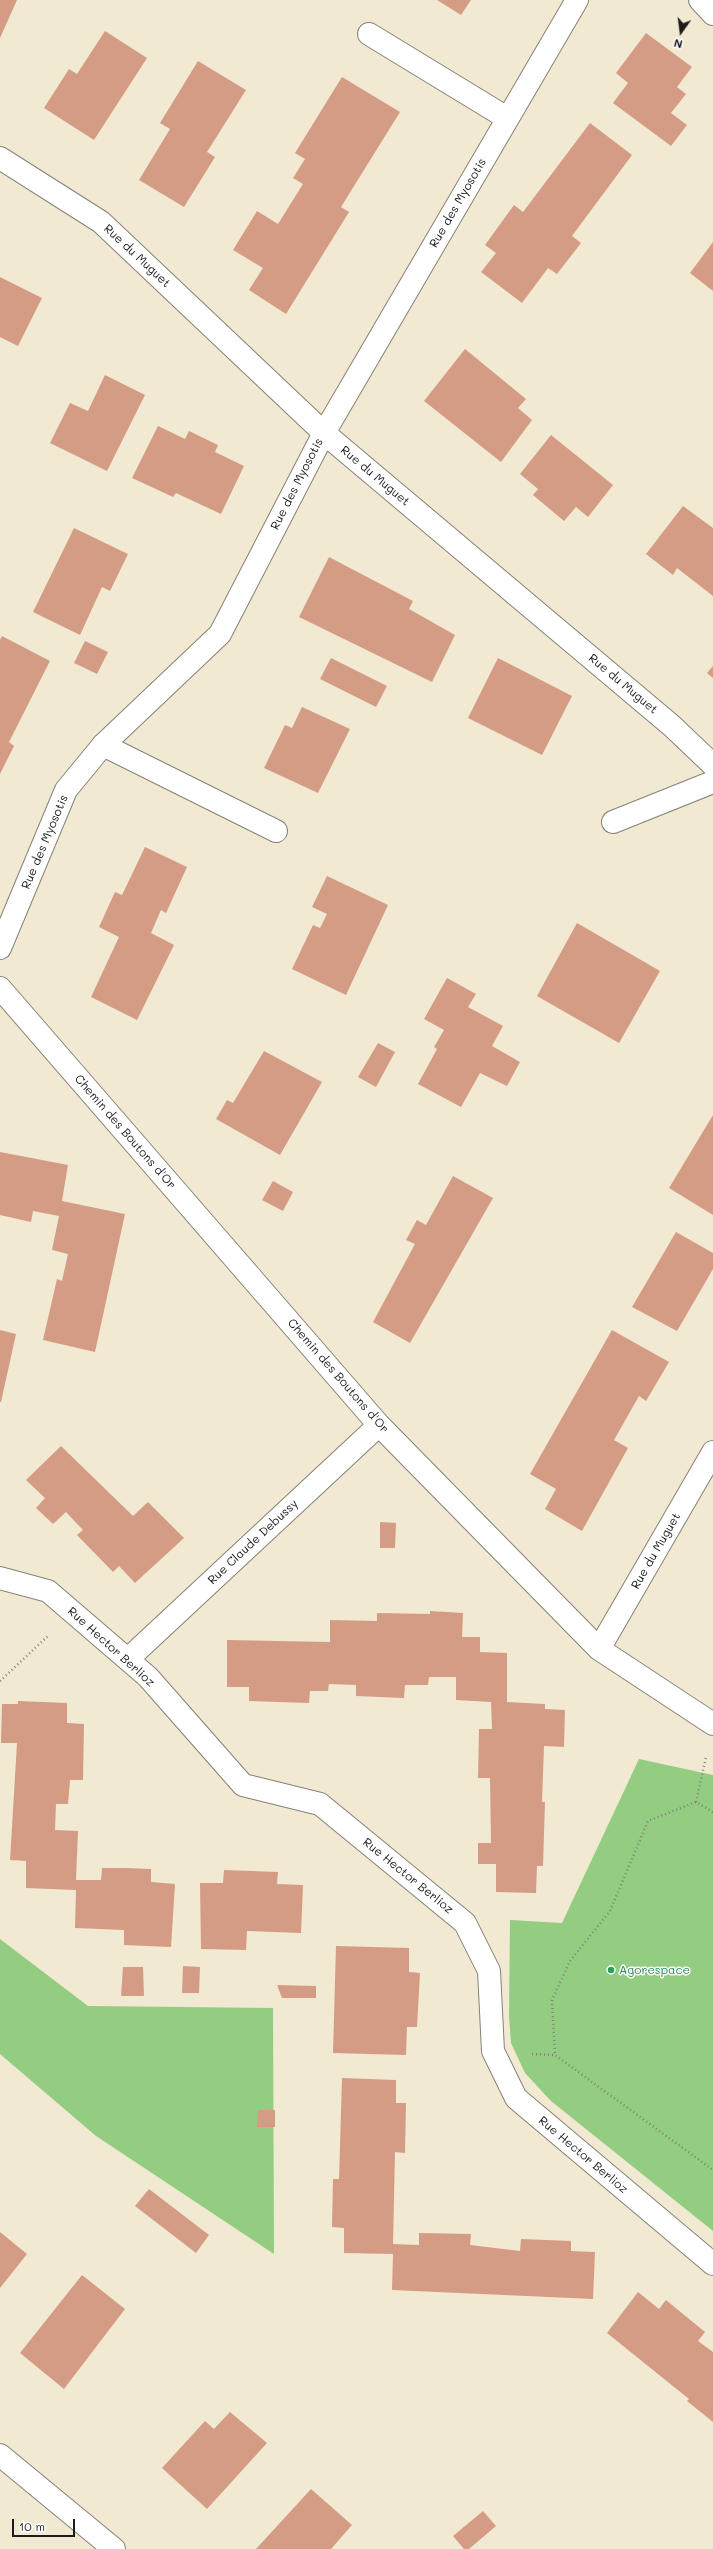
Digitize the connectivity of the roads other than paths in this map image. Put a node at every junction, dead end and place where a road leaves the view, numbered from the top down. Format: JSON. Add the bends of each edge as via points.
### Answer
{"nodes":[{"id":1,"x":577,"y":0,"type":"edge"},
{"id":2,"x":700,"y":0,"type":"edge"},
{"id":3,"x":713,"y":14,"type":"edge"},
{"id":4,"x":369,"y":34,"type":"dead end"},
{"id":5,"x":507,"y":118,"type":"junction"},
{"id":6,"x":0,"y":158,"type":"edge"},
{"id":7,"x":324,"y":433,"type":"junction"},
{"id":8,"x":103,"y":745,"type":"junction"},
{"id":9,"x":713,"y":765,"type":"edge"},
{"id":10,"x":713,"y":782,"type":"edge"},
{"id":11,"x":613,"y":822,"type":"dead end"},
{"id":12,"x":276,"y":831,"type":"dead end"},
{"id":13,"x":0,"y":948,"type":"edge"},
{"id":14,"x":0,"y":988,"type":"edge"},
{"id":15,"x":379,"y":1425,"type":"junction"},
{"id":16,"x":713,"y":1452,"type":"edge"},
{"id":17,"x":0,"y":1578,"type":"edge"},
{"id":18,"x":599,"y":1649,"type":"junction"},
{"id":19,"x":128,"y":1659,"type":"junction"},
{"id":20,"x":713,"y":1724,"type":"edge"},
{"id":21,"x":713,"y":2264,"type":"edge"},
{"id":22,"x":0,"y":2455,"type":"edge"},
{"id":23,"x":114,"y":2549,"type":"edge"}],
"edges":[{"from":1,"to":5,"type":"street","name":"Rue des Myosotis"},
{"from":2,"to":3,"type":"street"},
{"from":4,"to":5,"type":"street"},
{"from":5,"to":7,"type":"street","name":"Rue des Myosotis"},
{"from":6,"to":7,"type":"street","name":"Rue du Muguet","via":[[100,222]]},
{"from":7,"to":8,"type":"street","name":"Rue des Myosotis","via":[[220,634]]},
{"from":7,"to":9,"type":"street","name":"Rue du Muguet","via":[[672,726]]},
{"from":8,"to":12,"type":"street"},
{"from":8,"to":13,"type":"street","name":"Rue des Myosotis","via":[[66,790]]},
{"from":10,"to":11,"type":"street"},
{"from":14,"to":15,"type":"street","name":"Chemin des Boutons d'Or"},
{"from":15,"to":18,"type":"street","name":"Chemin des Boutons d'Or"},
{"from":15,"to":19,"type":"street","name":"Rue Claude Debussy"},
{"from":16,"to":18,"type":"street","name":"Rue du Muguet"},
{"from":17,"to":19,"type":"street","name":"Rue Hector Berlioz","via":[[48,1591]]},
{"from":18,"to":20,"type":"street","name":"Chemin des Boutons d'Or"},
{"from":19,"to":21,"type":"street","name":"Rue Hector Berlioz","via":[[148,1677],[243,1785],[320,1804],[465,1923],[489,1971],[493,2051],[516,2098]]},
{"from":22,"to":23,"type":"street"}]}
